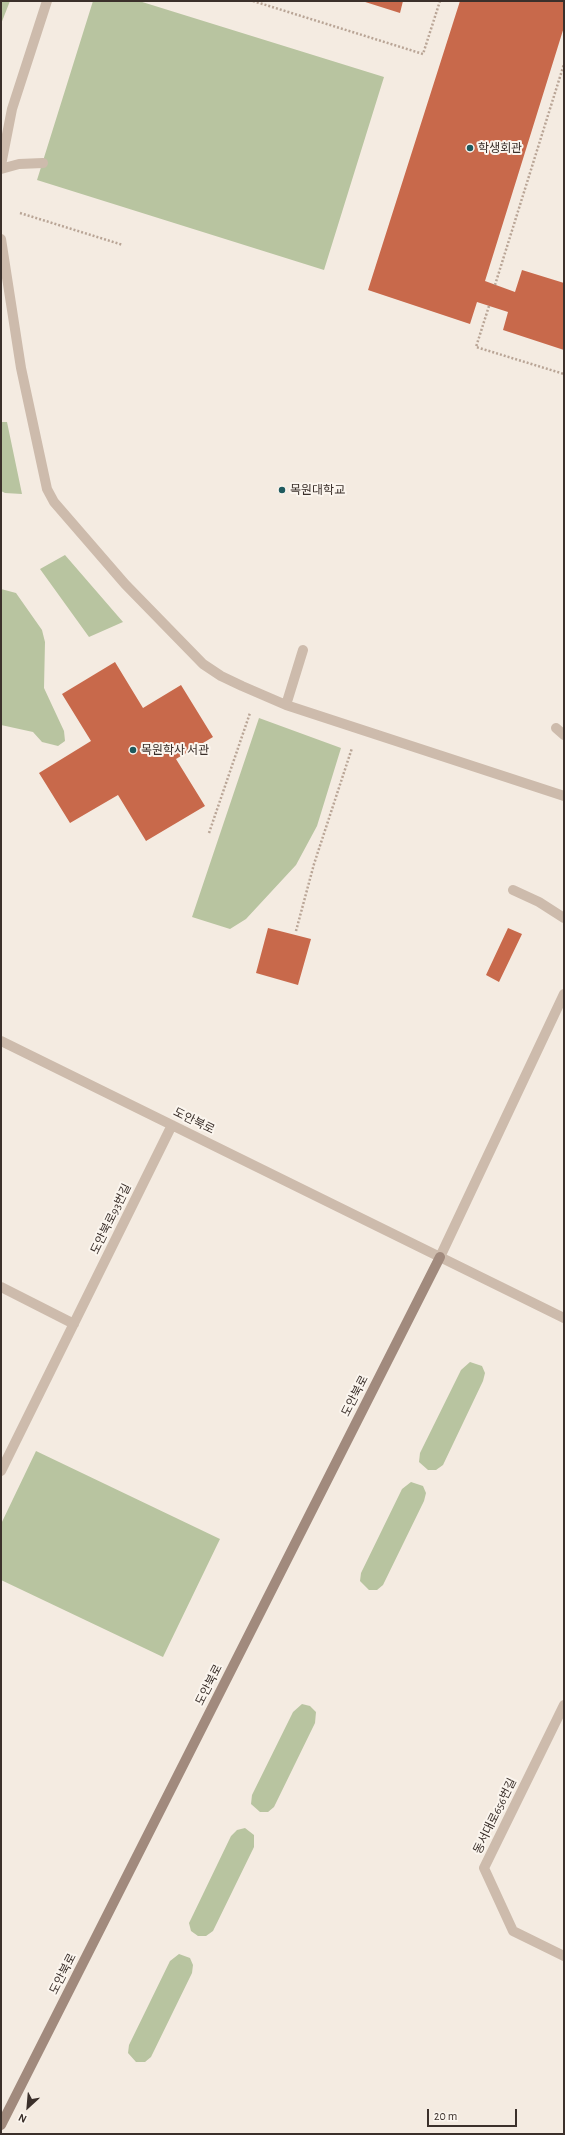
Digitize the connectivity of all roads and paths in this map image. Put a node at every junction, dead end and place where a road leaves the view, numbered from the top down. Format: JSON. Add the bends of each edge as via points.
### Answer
{"nodes":[{"id":1,"x":46,"y":1,"type":"edge"},
{"id":2,"x":253,"y":1,"type":"edge"},
{"id":3,"x":440,"y":1,"type":"edge"},
{"id":4,"x":564,"y":64,"type":"edge"},
{"id":5,"x":43,"y":163,"type":"dead end"},
{"id":6,"x":1,"y":165,"type":"edge"},
{"id":7,"x":1,"y":169,"type":"edge"},
{"id":8,"x":20,"y":212,"type":"dead end"},
{"id":9,"x":1,"y":239,"type":"edge"},
{"id":10,"x":123,"y":245,"type":"dead end"},
{"id":11,"x":495,"y":284,"type":"dead end"},
{"id":12,"x":489,"y":306,"type":"dead end"},
{"id":13,"x":564,"y":374,"type":"edge"},
{"id":14,"x":303,"y":650,"type":"dead end"},
{"id":15,"x":286,"y":705,"type":"junction"},
{"id":16,"x":252,"y":709,"type":"dead end"},
{"id":17,"x":556,"y":728,"type":"dead end"},
{"id":18,"x":564,"y":735,"type":"edge"},
{"id":19,"x":353,"y":744,"type":"dead end"},
{"id":20,"x":564,"y":796,"type":"edge"},
{"id":21,"x":209,"y":833,"type":"dead end"},
{"id":22,"x":513,"y":890,"type":"dead end"},
{"id":23,"x":564,"y":918,"type":"edge"},
{"id":24,"x":296,"y":930,"type":"dead end"},
{"id":25,"x":564,"y":994,"type":"edge"},
{"id":26,"x":1,"y":1041,"type":"edge"},
{"id":27,"x":172,"y":1125,"type":"junction"},
{"id":28,"x":440,"y":1257,"type":"junction"},
{"id":29,"x":1,"y":1288,"type":"edge"},
{"id":30,"x":564,"y":1318,"type":"edge"},
{"id":31,"x":74,"y":1324,"type":"junction"},
{"id":32,"x":1,"y":1471,"type":"edge"},
{"id":33,"x":564,"y":1706,"type":"edge"},
{"id":34,"x":564,"y":1956,"type":"edge"},
{"id":35,"x":1,"y":2125,"type":"edge"}],
"edges":[{"from":1,"to":6,"type":"street","via":[[12,110]]},
{"from":2,"to":3,"type":"path","via":[[423,54]]},
{"from":4,"to":11,"type":"path"},
{"from":5,"to":7,"type":"street","via":[[20,164]]},
{"from":8,"to":10,"type":"path"},
{"from":9,"to":15,"type":"street","via":[[21,368],[47,490],[54,502],[125,584],[203,664],[221,676]]},
{"from":12,"to":13,"type":"path","via":[[476,346]]},
{"from":14,"to":15,"type":"street"},
{"from":15,"to":20,"type":"street"},
{"from":16,"to":21,"type":"path"},
{"from":17,"to":18,"type":"street"},
{"from":19,"to":24,"type":"path","via":[[314,864]]},
{"from":22,"to":23,"type":"street"},
{"from":25,"to":28,"type":"street"},
{"from":26,"to":27,"type":"street","name":"도안북로"},
{"from":27,"to":28,"type":"street","name":"도안북로"},
{"from":27,"to":31,"type":"street","name":"도안북로93번길"},
{"from":28,"to":30,"type":"street","name":"도안북로"},
{"from":28,"to":35,"type":"street","name":"도안북로"},
{"from":29,"to":31,"type":"street"},
{"from":31,"to":32,"type":"street","name":"도안북로93번길"},
{"from":33,"to":34,"type":"street","name":"동서대로656번길","via":[[484,1868],[513,1932]]}]}
